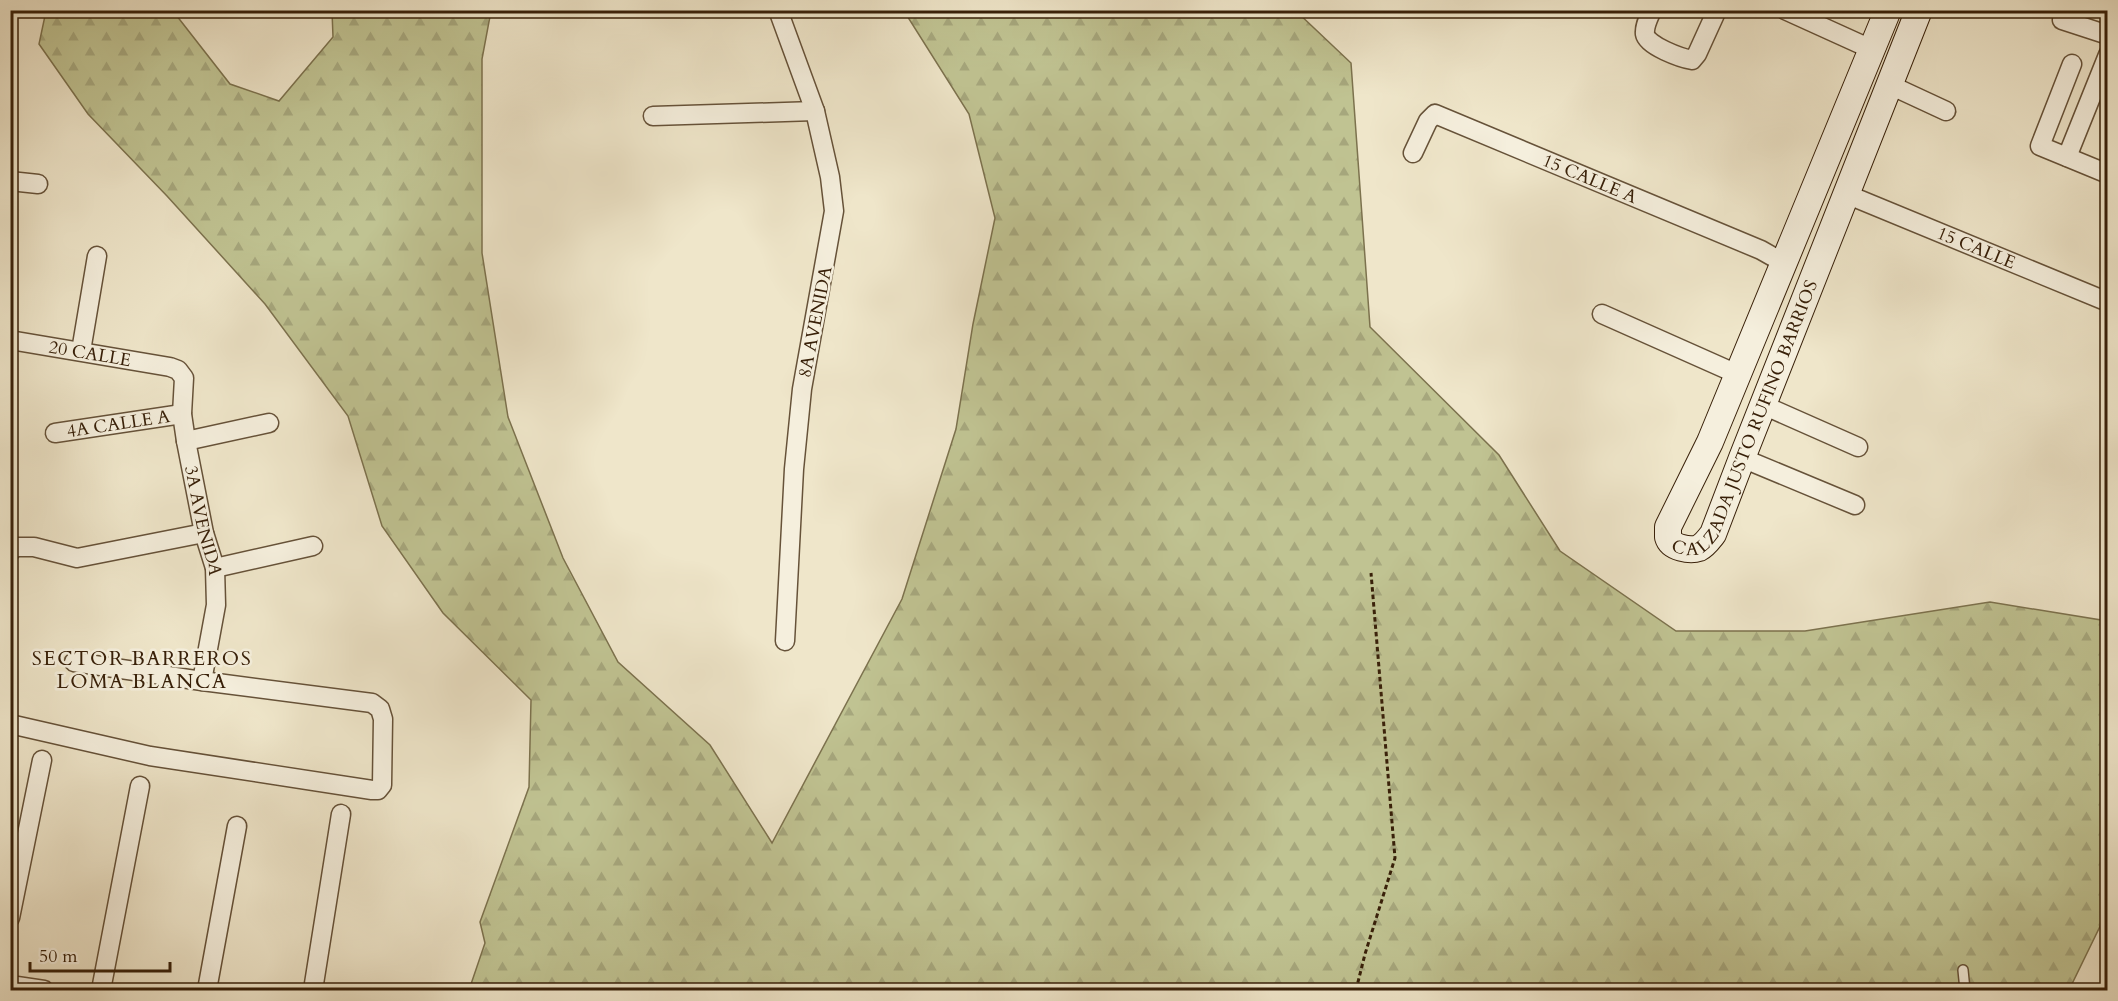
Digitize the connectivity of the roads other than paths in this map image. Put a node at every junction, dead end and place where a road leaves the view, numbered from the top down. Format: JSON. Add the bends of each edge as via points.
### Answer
{"nodes":[{"id":1,"x":778,"y":10,"type":"edge"},
{"id":2,"x":1652,"y":10,"type":"edge"},
{"id":3,"x":1717,"y":10,"type":"edge"},
{"id":4,"x":1785,"y":10,"type":"edge"},
{"id":5,"x":1888,"y":10,"type":"edge"},
{"id":6,"x":1919,"y":10,"type":"edge"},
{"id":7,"x":2066,"y":10,"type":"edge"},
{"id":8,"x":2108,"y":35,"type":"edge"},
{"id":9,"x":1871,"y":49,"type":"junction"},
{"id":10,"x":2108,"y":55,"type":"edge"},
{"id":11,"x":2072,"y":64,"type":"dead end"},
{"id":12,"x":1890,"y":85,"type":"junction"},
{"id":13,"x":814,"y":111,"type":"junction"},
{"id":14,"x":1946,"y":111,"type":"dead end"},
{"id":15,"x":653,"y":116,"type":"dead end"},
{"id":16,"x":1413,"y":153,"type":"dead end"},
{"id":17,"x":2067,"y":157,"type":"junction"},
{"id":18,"x":2108,"y":174,"type":"edge"},
{"id":19,"x":10,"y":181,"type":"edge"},
{"id":20,"x":38,"y":184,"type":"dead end"},
{"id":21,"x":1845,"y":194,"type":"junction"},
{"id":22,"x":97,"y":255,"type":"dead end"},
{"id":23,"x":1784,"y":263,"type":"junction"},
{"id":24,"x":2108,"y":302,"type":"edge"},
{"id":25,"x":1602,"y":314,"type":"dead end"},
{"id":26,"x":1754,"y":335,"type":"junction"},
{"id":27,"x":10,"y":340,"type":"edge"},
{"id":28,"x":1786,"y":347,"type":"junction"},
{"id":29,"x":81,"y":351,"type":"junction"},
{"id":30,"x":170,"y":367,"type":"joint"},
{"id":31,"x":1737,"y":374,"type":"junction"},
{"id":32,"x":1763,"y":405,"type":"junction"},
{"id":33,"x":182,"y":414,"type":"junction"},
{"id":34,"x":269,"y":423,"type":"dead end"},
{"id":35,"x":55,"y":433,"type":"dead end"},
{"id":36,"x":186,"y":441,"type":"junction"},
{"id":37,"x":1858,"y":447,"type":"dead end"},
{"id":38,"x":1742,"y":458,"type":"junction"},
{"id":39,"x":1855,"y":506,"type":"dead end"},
{"id":40,"x":204,"y":533,"type":"junction"},
{"id":41,"x":313,"y":546,"type":"dead end"},
{"id":42,"x":10,"y":552,"type":"edge"},
{"id":43,"x":215,"y":568,"type":"junction"},
{"id":44,"x":785,"y":641,"type":"dead end"},
{"id":45,"x":74,"y":662,"type":"dead end"},
{"id":46,"x":202,"y":681,"type":"junction"},
{"id":47,"x":10,"y":724,"type":"edge"},
{"id":48,"x":42,"y":760,"type":"dead end"},
{"id":49,"x":140,"y":786,"type":"dead end"},
{"id":50,"x":341,"y":814,"type":"dead end"},
{"id":51,"x":237,"y":826,"type":"dead end"},
{"id":52,"x":10,"y":918,"type":"edge"},
{"id":53,"x":1964,"y":970,"type":"dead end"},
{"id":54,"x":10,"y":985,"type":"edge"},
{"id":55,"x":44,"y":990,"type":"edge"},
{"id":56,"x":101,"y":990,"type":"edge"},
{"id":57,"x":207,"y":990,"type":"edge"},
{"id":58,"x":313,"y":990,"type":"edge"},
{"id":59,"x":1965,"y":990,"type":"edge"}],
"edges":[{"from":1,"to":13,"type":"street","name":"8A AVENIDA"},
{"from":2,"to":3,"type":"street","via":[[1645,35],[1650,43],[1692,60]]},
{"from":4,"to":9,"type":"street"},
{"from":5,"to":9,"type":"street","name":"CALZADA JUSTO RUFINO BARRIOS"},
{"from":6,"to":12,"type":"street","name":"CALZADA JUSTO RUFINO BARRIOS"},
{"from":7,"to":8,"type":"street","via":[[2062,20]]},
{"from":9,"to":23,"type":"street","name":"CALZADA JUSTO RUFINO BARRIOS"},
{"from":10,"to":17,"type":"street"},
{"from":11,"to":17,"type":"street","via":[[2040,146]]},
{"from":12,"to":14,"type":"street"},
{"from":12,"to":21,"type":"street","name":"CALZADA JUSTO RUFINO BARRIOS"},
{"from":13,"to":15,"type":"street"},
{"from":13,"to":44,"type":"street","name":"8A AVENIDA","via":[[834,211],[802,389]]},
{"from":16,"to":23,"type":"street","name":"15 CALLE A","via":[[1435,114]]},
{"from":17,"to":18,"type":"street"},
{"from":19,"to":20,"type":"street"},
{"from":21,"to":24,"type":"street","name":"15 CALLE"},
{"from":21,"to":28,"type":"street","name":"CALZADA JUSTO RUFINO BARRIOS"},
{"from":22,"to":29,"type":"street"},
{"from":23,"to":26,"type":"street","name":"CALZADA JUSTO RUFINO BARRIOS"},
{"from":25,"to":31,"type":"street"},
{"from":26,"to":28,"type":"street"},
{"from":26,"to":31,"type":"street","name":"CALZADA JUSTO RUFINO BARRIOS"},
{"from":27,"to":29,"type":"street","name":"20 CALLE"},
{"from":28,"to":32,"type":"street","name":"CALZADA JUSTO RUFINO BARRIOS"},
{"from":29,"to":30,"type":"street","name":"20 CALLE"},
{"from":30,"to":33,"type":"street","name":"3A AVENIDA","via":[[184,378]]},
{"from":31,"to":38,"type":"street","name":"CALZADA JUSTO RUFINO BARRIOS","via":[[1710,442],[1668,527],[1671,543],[1687,549],[1706,543]]},
{"from":32,"to":37,"type":"street"},
{"from":32,"to":38,"type":"street","name":"CALZADA JUSTO RUFINO BARRIOS"},
{"from":33,"to":35,"type":"street","name":"4A CALLE A"},
{"from":33,"to":36,"type":"street","name":"3A AVENIDA"},
{"from":34,"to":36,"type":"street","name":"4A CALLE A"},
{"from":36,"to":40,"type":"street","name":"3A AVENIDA"},
{"from":38,"to":39,"type":"street"},
{"from":40,"to":42,"type":"street","via":[[77,558],[34,547]]},
{"from":40,"to":43,"type":"street","name":"3A AVENIDA"},
{"from":41,"to":43,"type":"street"},
{"from":43,"to":46,"type":"street","name":"3A AVENIDA","via":[[216,605]]},
{"from":45,"to":46,"type":"street"},
{"from":46,"to":47,"type":"street","via":[[372,703],[380,709],[383,719],[382,785],[372,790],[150,756]]},
{"from":48,"to":52,"type":"street"},
{"from":49,"to":56,"type":"street"},
{"from":50,"to":58,"type":"street"},
{"from":51,"to":57,"type":"street"},
{"from":53,"to":59,"type":"lane"},
{"from":54,"to":55,"type":"street"}]}
